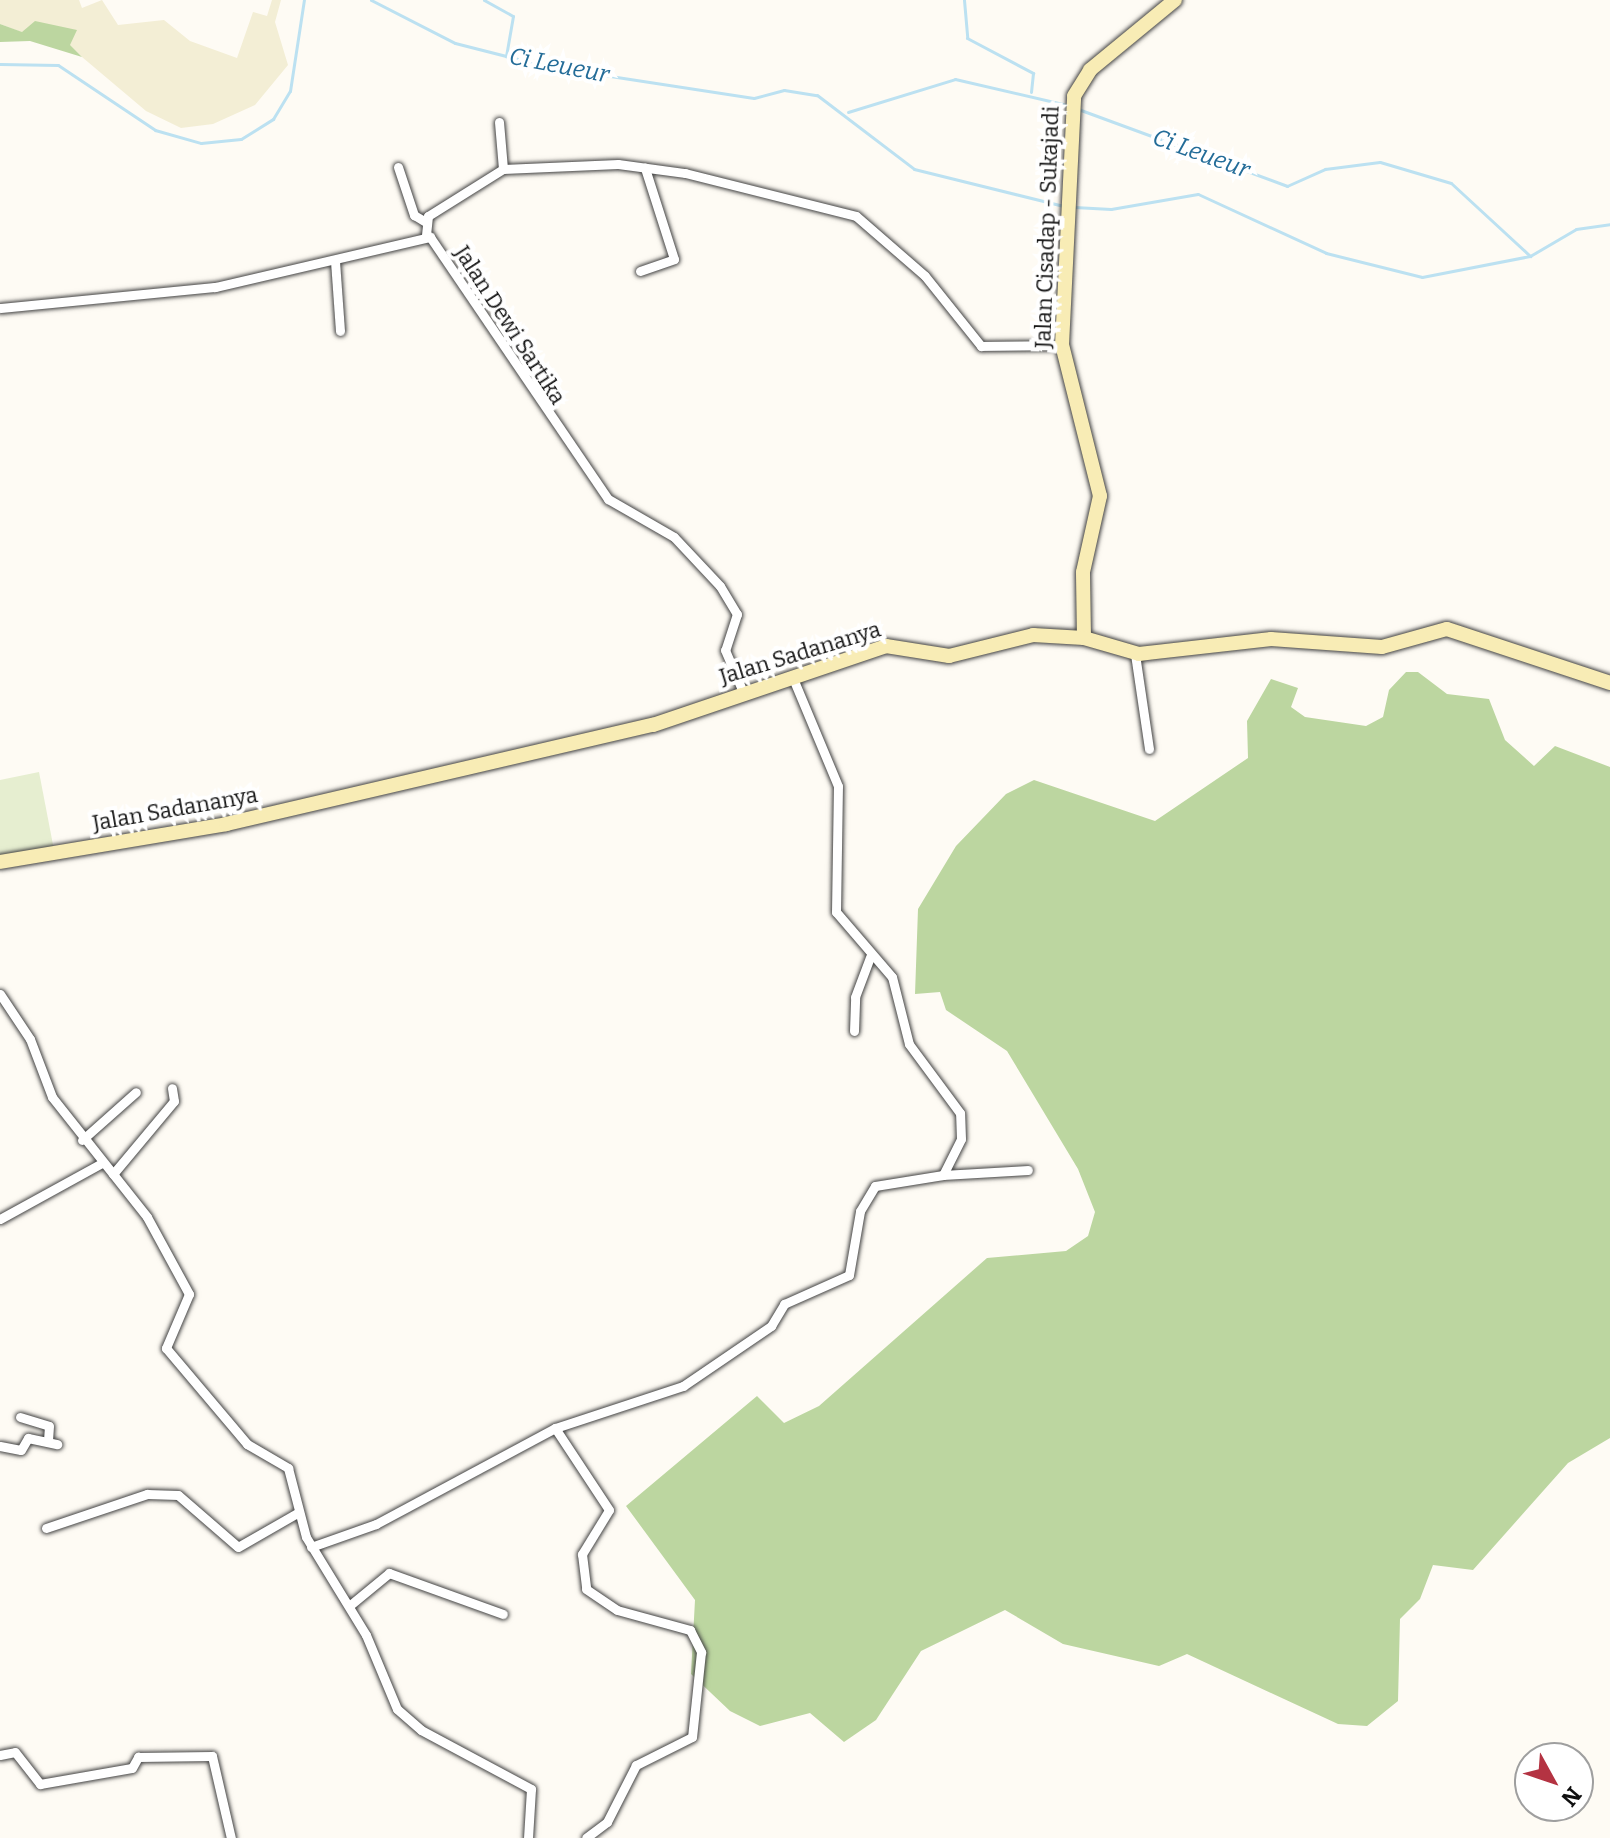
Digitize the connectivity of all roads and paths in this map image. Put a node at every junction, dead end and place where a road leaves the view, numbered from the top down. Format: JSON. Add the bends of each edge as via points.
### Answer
{"nodes":[{"id":1,"x":1175,"y":0,"type":"edge"},
{"id":2,"x":499,"y":122,"type":"dead end"},
{"id":3,"x":398,"y":167,"type":"dead end"},
{"id":4,"x":645,"y":168,"type":"junction"},
{"id":5,"x":503,"y":169,"type":"junction"},
{"id":6,"x":424,"y":221,"type":"junction"},
{"id":7,"x":426,"y":235,"type":"junction"},
{"id":8,"x":335,"y":261,"type":"junction"},
{"id":9,"x":640,"y":271,"type":"dead end"},
{"id":10,"x":0,"y":308,"type":"edge"},
{"id":11,"x":340,"y":331,"type":"dead end"},
{"id":12,"x":1062,"y":345,"type":"junction"},
{"id":13,"x":1084,"y":638,"type":"junction"},
{"id":14,"x":1135,"y":654,"type":"junction"},
{"id":15,"x":794,"y":681,"type":"junction"},
{"id":16,"x":1610,"y":683,"type":"edge"},
{"id":17,"x":743,"y":692,"type":"junction"},
{"id":18,"x":1149,"y":749,"type":"dead end"},
{"id":19,"x":0,"y":862,"type":"edge"},
{"id":20,"x":870,"y":957,"type":"junction"},
{"id":21,"x":0,"y":994,"type":"edge"},
{"id":22,"x":854,"y":1031,"type":"dead end"},
{"id":23,"x":172,"y":1088,"type":"dead end"},
{"id":24,"x":136,"y":1092,"type":"dead end"},
{"id":25,"x":82,"y":1140,"type":"junction"},
{"id":26,"x":102,"y":1163,"type":"junction"},
{"id":27,"x":1028,"y":1170,"type":"dead end"},
{"id":28,"x":113,"y":1174,"type":"junction"},
{"id":29,"x":943,"y":1175,"type":"junction"},
{"id":30,"x":0,"y":1219,"type":"edge"},
{"id":31,"x":20,"y":1417,"type":"dead end"},
{"id":32,"x":555,"y":1428,"type":"junction"},
{"id":33,"x":0,"y":1446,"type":"edge"},
{"id":34,"x":299,"y":1512,"type":"junction"},
{"id":35,"x":46,"y":1528,"type":"dead end"},
{"id":36,"x":311,"y":1547,"type":"junction"},
{"id":37,"x":349,"y":1606,"type":"junction"},
{"id":38,"x":503,"y":1614,"type":"dead end"},
{"id":39,"x":0,"y":1755,"type":"edge"},
{"id":40,"x":231,"y":1838,"type":"edge"},
{"id":41,"x":528,"y":1838,"type":"edge"},
{"id":42,"x":586,"y":1838,"type":"edge"}],
"edges":[{"from":1,"to":12,"type":"street","name":"Jalan Cisadap - Sukajadi","via":[[1090,70],[1074,104]]},
{"from":2,"to":5,"type":"street"},
{"from":3,"to":6,"type":"street","via":[[414,215]]},
{"from":4,"to":5,"type":"street"},
{"from":4,"to":9,"type":"street","via":[[674,259]]},
{"from":4,"to":12,"type":"street","via":[[856,216],[925,276],[975,342],[996,349]]},
{"from":5,"to":6,"type":"street"},
{"from":6,"to":7,"type":"street"},
{"from":7,"to":8,"type":"street","name":"Jalan Dewi Sartika"},
{"from":7,"to":17,"type":"street","name":"Jalan Dewi Sartika","via":[[608,499],[674,537],[720,586],[737,614],[725,650]]},
{"from":8,"to":10,"type":"street","name":"Jalan Dewi Sartika","via":[[215,287]]},
{"from":8,"to":11,"type":"street"},
{"from":12,"to":13,"type":"street","name":"Jalan Cisadap - Sukajadi","via":[[1099,487],[1083,572]]},
{"from":13,"to":14,"type":"street","name":"Jalan Sadananya"},
{"from":13,"to":15,"type":"street","name":"Jalan Sadananya","via":[[1007,636],[939,657],[886,646]]},
{"from":14,"to":16,"type":"street","name":"Jalan Sadananya","via":[[1271,639],[1382,647],[1447,629]]},
{"from":14,"to":18,"type":"street"},
{"from":15,"to":17,"type":"street","name":"Jalan Sadananya"},
{"from":15,"to":20,"type":"street","via":[[838,786],[836,912]]},
{"from":17,"to":19,"type":"street","name":"Jalan Sadananya","via":[[653,725],[226,824]]},
{"from":20,"to":22,"type":"street","via":[[855,997]]},
{"from":20,"to":29,"type":"street","via":[[892,977],[909,1044],[960,1113],[961,1139]]},
{"from":21,"to":25,"type":"street"},
{"from":23,"to":28,"type":"street","via":[[174,1101]]},
{"from":24,"to":25,"type":"street"},
{"from":25,"to":26,"type":"street"},
{"from":26,"to":28,"type":"street"},
{"from":26,"to":30,"type":"street"},
{"from":27,"to":29,"type":"street"},
{"from":28,"to":34,"type":"street","via":[[147,1217],[191,1296],[167,1333],[166,1348],[247,1444],[288,1468]]},
{"from":29,"to":32,"type":"street","via":[[875,1186],[860,1211],[849,1275],[784,1304],[771,1326],[683,1386]]},
{"from":31,"to":33,"type":"street","via":[[49,1426],[53,1443]]},
{"from":32,"to":36,"type":"street","via":[[376,1524]]},
{"from":32,"to":42,"type":"street","via":[[609,1510],[582,1554],[586,1589],[617,1610],[690,1630],[701,1652],[692,1737],[636,1765],[607,1822]]},
{"from":34,"to":35,"type":"street","via":[[242,1545],[178,1495],[147,1494]]},
{"from":34,"to":36,"type":"street"},
{"from":36,"to":37,"type":"street"},
{"from":37,"to":38,"type":"street","via":[[389,1573]]},
{"from":37,"to":41,"type":"street","via":[[406,1719],[531,1789]]},
{"from":39,"to":40,"type":"street","via":[[18,1755],[40,1784],[132,1768],[138,1757],[212,1756]]}]}
